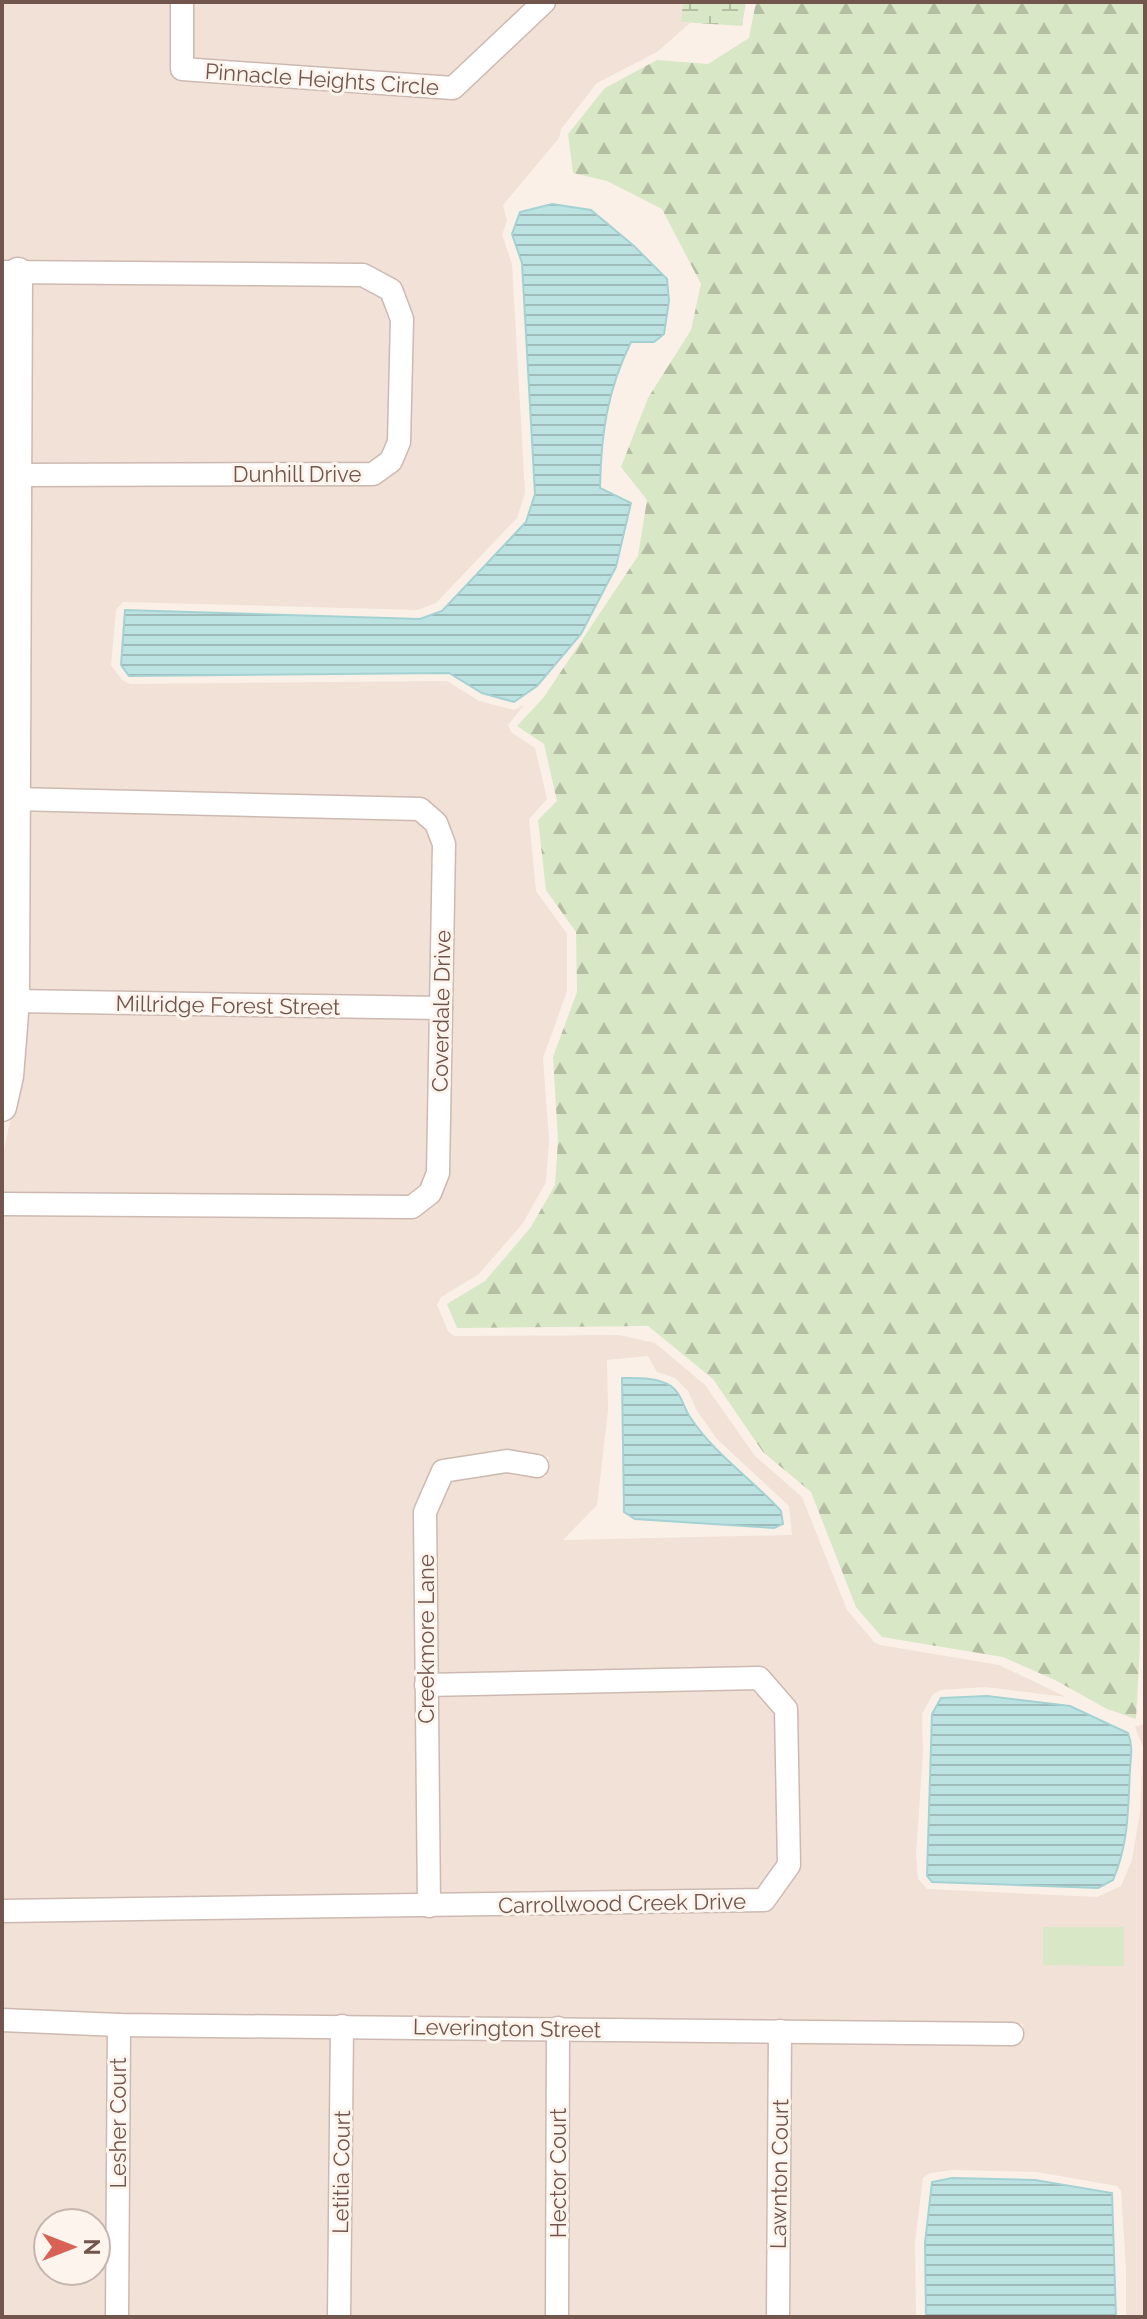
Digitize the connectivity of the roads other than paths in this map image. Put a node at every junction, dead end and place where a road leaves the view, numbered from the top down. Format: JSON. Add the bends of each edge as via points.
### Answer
{"nodes":[{"id":1,"x":182,"y":2,"type":"edge"},
{"id":2,"x":544,"y":2,"type":"edge"},
{"id":3,"x":10,"y":272,"type":"edge"},
{"id":4,"x":16,"y":475,"type":"junction"},
{"id":5,"x":8,"y":682,"type":"edge"},
{"id":6,"x":15,"y":799,"type":"junction"},
{"id":7,"x":15,"y":1001,"type":"junction"},
{"id":8,"x":441,"y":1008,"type":"junction"},
{"id":9,"x":2,"y":1107,"type":"edge"},
{"id":10,"x":2,"y":1204,"type":"edge"},
{"id":11,"x":537,"y":1466,"type":"dead end"},
{"id":12,"x":426,"y":1685,"type":"junction"},
{"id":13,"x":429,"y":1906,"type":"junction"},
{"id":14,"x":2,"y":1911,"type":"edge"},
{"id":15,"x":2,"y":2020,"type":"edge"},
{"id":16,"x":119,"y":2025,"type":"junction"},
{"id":17,"x":342,"y":2026,"type":"junction"},
{"id":18,"x":558,"y":2028,"type":"junction"},
{"id":19,"x":780,"y":2031,"type":"junction"},
{"id":20,"x":1012,"y":2034,"type":"dead end"},
{"id":21,"x":117,"y":2317,"type":"edge"},
{"id":22,"x":339,"y":2317,"type":"edge"},
{"id":23,"x":557,"y":2317,"type":"edge"},
{"id":24,"x":778,"y":2317,"type":"edge"}],
"edges":[{"from":1,"to":2,"type":"street","name":"Pinnacle Heights Circle","via":[[182,69],[453,88]]},
{"from":3,"to":4,"type":"street"},
{"from":3,"to":4,"type":"street","name":"Dunhill Drive","via":[[363,275],[391,290],[402,319],[399,442],[391,461],[373,474]]},
{"from":4,"to":5,"type":"street"},
{"from":5,"to":6,"type":"street"},
{"from":6,"to":7,"type":"street"},
{"from":6,"to":8,"type":"street","name":"Coverdale Drive","via":[[420,809],[436,823],[444,844]]},
{"from":7,"to":8,"type":"street","name":"Millridge Forest Street"},
{"from":7,"to":9,"type":"street"},
{"from":8,"to":10,"type":"street","name":"Coverdale Drive","via":[[438,1173],[430,1193],[412,1207]]},
{"from":11,"to":12,"type":"street","name":"Creekmore Lane","via":[[507,1461],[443,1471],[425,1512]]},
{"from":12,"to":13,"type":"street","name":"Creekmore Lane"},
{"from":12,"to":13,"type":"street","name":"Carrollwood Creek Drive","via":[[759,1678],[786,1709],[789,1865],[764,1900]]},
{"from":13,"to":14,"type":"street","name":"Carrollwood Creek Drive"},
{"from":15,"to":16,"type":"street","name":"Leverington Street"},
{"from":16,"to":17,"type":"street","name":"Leverington Street"},
{"from":16,"to":21,"type":"street","name":"Lesher Court"},
{"from":17,"to":18,"type":"street","name":"Leverington Street"},
{"from":17,"to":22,"type":"street","name":"Letitia Court"},
{"from":18,"to":19,"type":"street","name":"Leverington Street"},
{"from":18,"to":23,"type":"street","name":"Hector Court"},
{"from":19,"to":20,"type":"street","name":"Leverington Street"},
{"from":19,"to":24,"type":"street","name":"Lawnton Court"}]}
